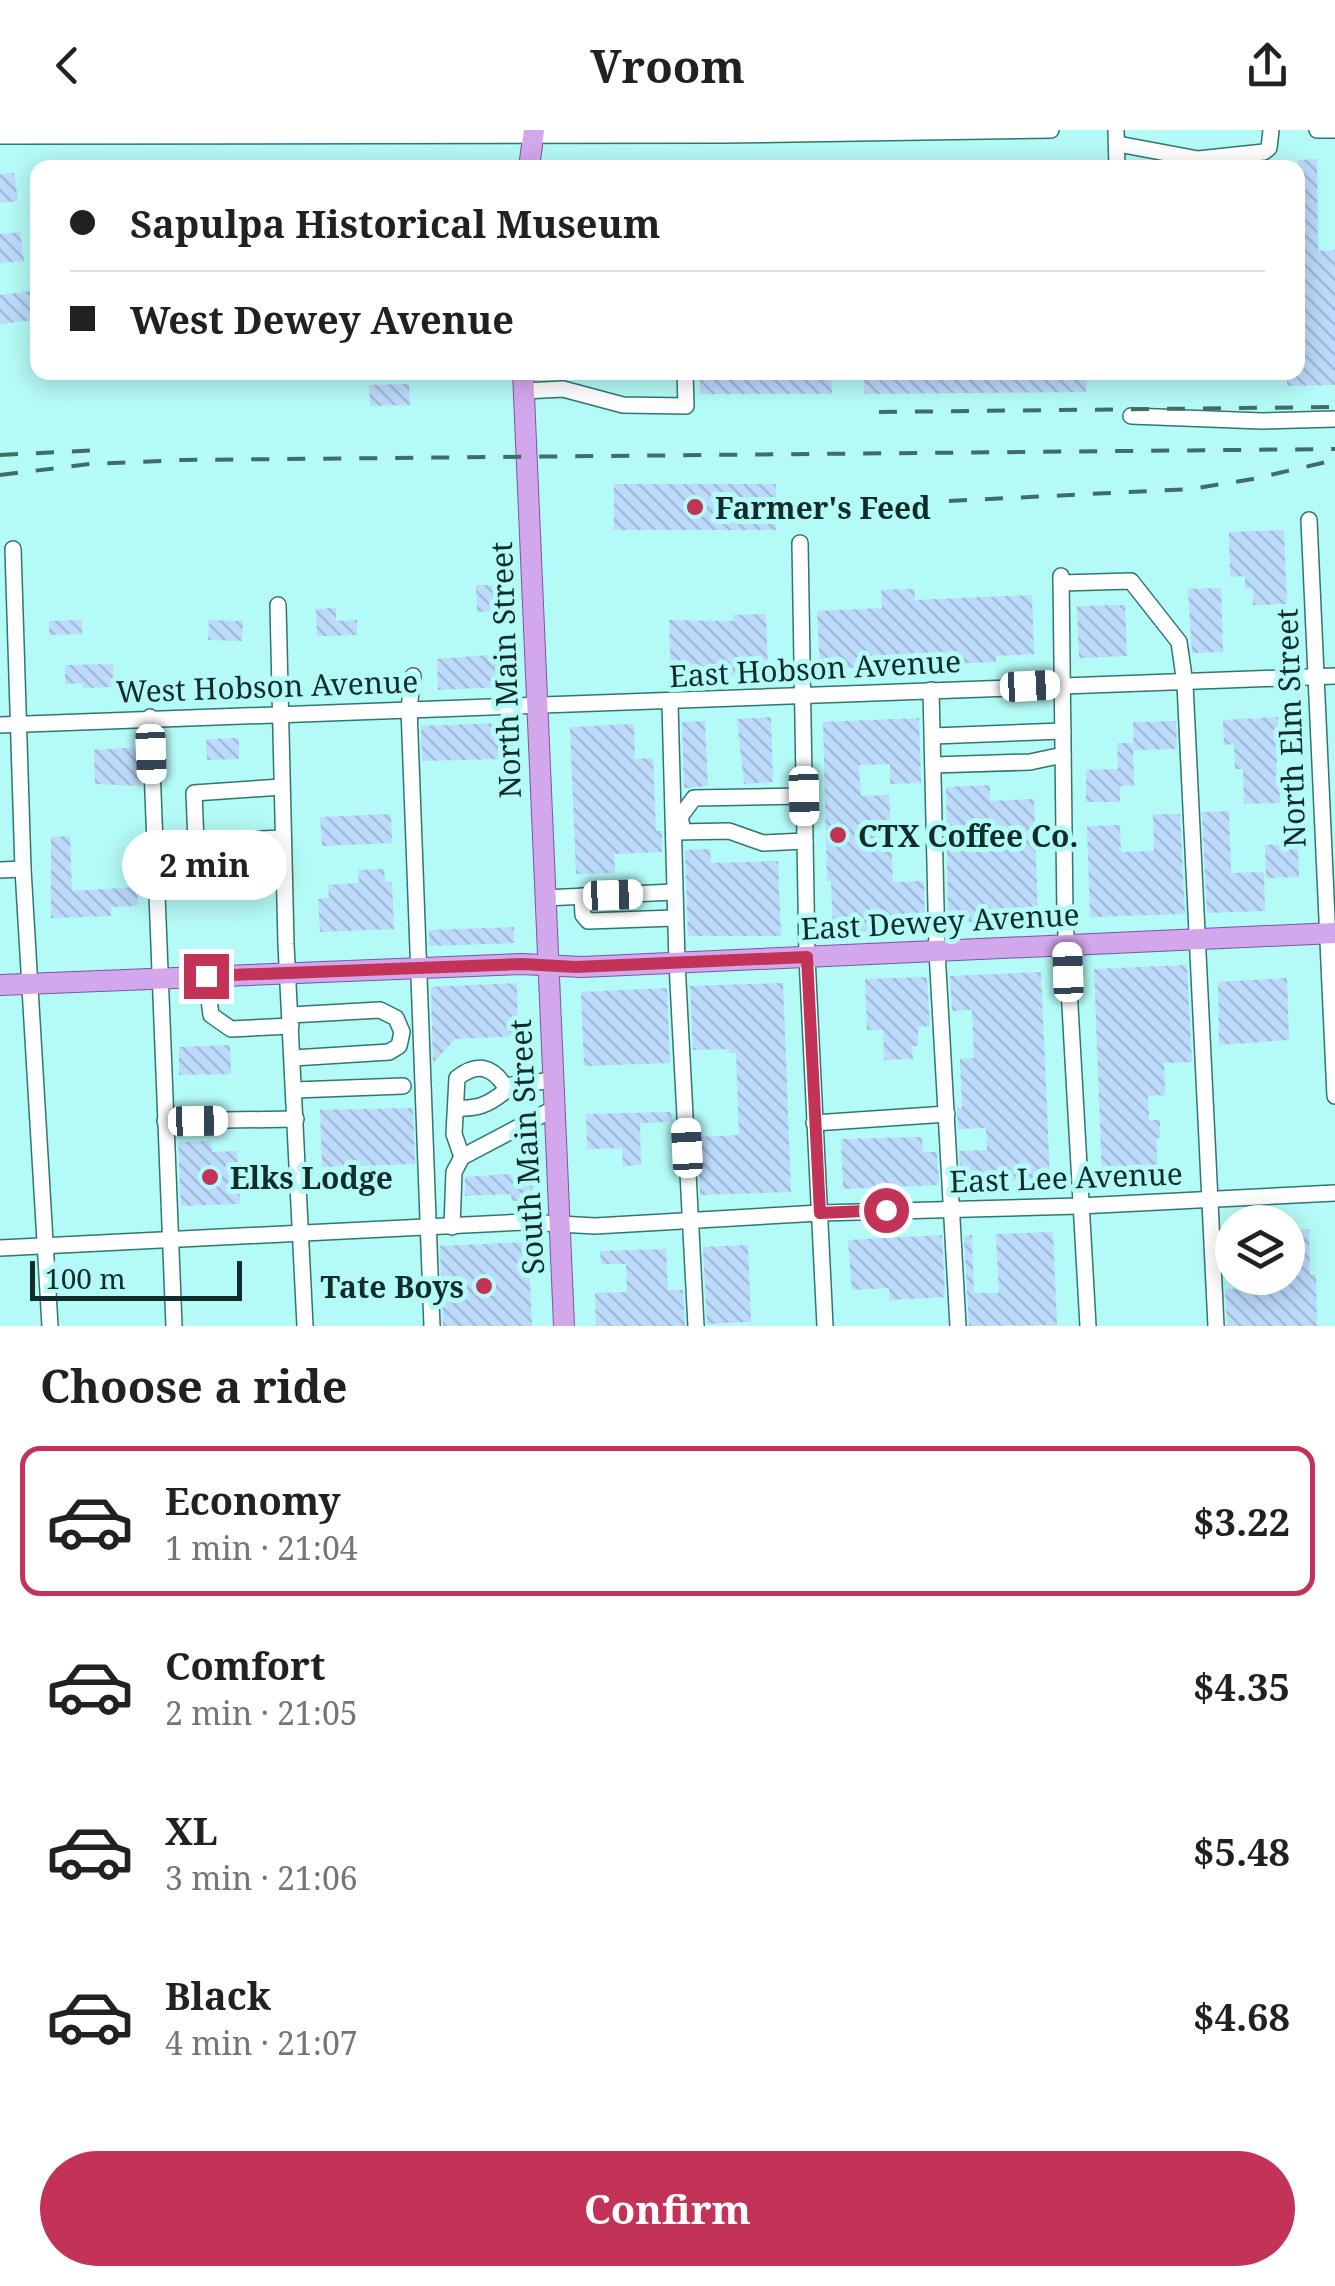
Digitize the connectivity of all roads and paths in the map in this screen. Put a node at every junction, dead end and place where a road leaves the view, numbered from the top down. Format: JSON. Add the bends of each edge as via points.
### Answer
{"nodes":[{"id":1,"x":1050,"y":130,"type":"edge"},
{"id":2,"x":1272,"y":130,"type":"edge"},
{"id":3,"x":1317,"y":130,"type":"edge"},
{"id":4,"x":1335,"y":130,"type":"edge"},
{"id":5,"x":1026,"y":131,"type":"edge"},
{"id":6,"x":534,"y":132,"type":"edge"},
{"id":7,"x":200,"y":133,"type":"edge"},
{"id":8,"x":0,"y":136,"type":"edge"},
{"id":9,"x":1117,"y":137,"type":"edge"},
{"id":10,"x":530,"y":160,"type":"edge"},
{"id":11,"x":685,"y":380,"type":"edge"},
{"id":12,"x":523,"y":382,"type":"edge"},
{"id":13,"x":1131,"y":416,"type":"dead end"},
{"id":14,"x":1335,"y":419,"type":"edge"},
{"id":15,"x":1309,"y":520,"type":"dead end"},
{"id":16,"x":800,"y":544,"type":"dead end"},
{"id":17,"x":13,"y":548,"type":"dead end"},
{"id":18,"x":278,"y":605,"type":"dead end"},
{"id":19,"x":413,"y":676,"type":"dead end"},
{"id":20,"x":1335,"y":676,"type":"edge"},
{"id":21,"x":1315,"y":677,"type":"junction"},
{"id":22,"x":1064,"y":684,"type":"junction"},
{"id":23,"x":1185,"y":684,"type":"junction"},
{"id":24,"x":931,"y":690,"type":"junction"},
{"id":25,"x":801,"y":696,"type":"junction"},
{"id":26,"x":670,"y":702,"type":"junction"},
{"id":27,"x":536,"y":705,"type":"junction"},
{"id":28,"x":409,"y":708,"type":"junction"},
{"id":29,"x":279,"y":713,"type":"junction"},
{"id":30,"x":150,"y":717,"type":"junction"},
{"id":31,"x":1335,"y":720,"type":"edge"},
{"id":32,"x":1317,"y":722,"type":"junction"},
{"id":33,"x":18,"y":724,"type":"junction"},
{"id":34,"x":0,"y":725,"type":"edge"},
{"id":35,"x":1063,"y":731,"type":"junction"},
{"id":36,"x":932,"y":736,"type":"junction"},
{"id":37,"x":1062,"y":755,"type":"junction"},
{"id":38,"x":933,"y":765,"type":"junction"},
{"id":39,"x":281,"y":787,"type":"junction"},
{"id":40,"x":1328,"y":788,"type":"edge"},
{"id":41,"x":804,"y":796,"type":"junction"},
{"id":42,"x":1328,"y":819,"type":"edge"},
{"id":43,"x":678,"y":832,"type":"junction"},
{"id":44,"x":282,"y":838,"type":"junction"},
{"id":45,"x":805,"y":841,"type":"junction"},
{"id":46,"x":23,"y":869,"type":"junction"},
{"id":47,"x":0,"y":870,"type":"edge"},
{"id":48,"x":674,"y":892,"type":"junction"},
{"id":49,"x":582,"y":896,"type":"junction"},
{"id":50,"x":544,"y":898,"type":"junction"},
{"id":51,"x":675,"y":918,"type":"junction"},
{"id":52,"x":1331,"y":933,"type":"edge"},
{"id":53,"x":1195,"y":940,"type":"junction"},
{"id":54,"x":1066,"y":945,"type":"junction"},
{"id":55,"x":937,"y":951,"type":"junction"},
{"id":56,"x":807,"y":957,"type":"junction"},
{"id":57,"x":677,"y":963,"type":"junction"},
{"id":58,"x":547,"y":966,"type":"junction"},
{"id":59,"x":418,"y":967,"type":"junction"},
{"id":60,"x":288,"y":973,"type":"junction"},
{"id":61,"x":206,"y":976,"type":"junction"},
{"id":62,"x":160,"y":978,"type":"junction"},
{"id":63,"x":29,"y":984,"type":"junction"},
{"id":64,"x":0,"y":985,"type":"edge"},
{"id":65,"x":290,"y":1020,"type":"junction"},
{"id":66,"x":293,"y":1058,"type":"junction"},
{"id":67,"x":554,"y":1080,"type":"junction"},
{"id":68,"x":403,"y":1086,"type":"dead end"},
{"id":69,"x":504,"y":1086,"type":"junction"},
{"id":70,"x":296,"y":1090,"type":"junction"},
{"id":71,"x":1335,"y":1096,"type":"edge"},
{"id":72,"x":457,"y":1108,"type":"junction"},
{"id":73,"x":555,"y":1108,"type":"junction"},
{"id":74,"x":947,"y":1114,"type":"junction"},
{"id":75,"x":296,"y":1119,"type":"junction"},
{"id":76,"x":165,"y":1122,"type":"junction"},
{"id":77,"x":814,"y":1123,"type":"junction"},
{"id":78,"x":462,"y":1158,"type":"junction"},
{"id":79,"x":1335,"y":1193,"type":"edge"},
{"id":80,"x":1209,"y":1200,"type":"junction"},
{"id":81,"x":1079,"y":1206,"type":"junction"},
{"id":82,"x":953,"y":1207,"type":"junction"},
{"id":83,"x":820,"y":1213,"type":"junction"},
{"id":84,"x":691,"y":1222,"type":"junction"},
{"id":85,"x":560,"y":1224,"type":"junction"},
{"id":86,"x":452,"y":1226,"type":"junction"},
{"id":87,"x":428,"y":1229,"type":"junction"},
{"id":88,"x":300,"y":1235,"type":"junction"},
{"id":89,"x":168,"y":1242,"type":"junction"},
{"id":90,"x":44,"y":1246,"type":"junction"},
{"id":91,"x":0,"y":1248,"type":"edge"},
{"id":92,"x":50,"y":1326,"type":"edge"},
{"id":93,"x":174,"y":1326,"type":"edge"},
{"id":94,"x":305,"y":1326,"type":"edge"},
{"id":95,"x":432,"y":1326,"type":"edge"},
{"id":96,"x":564,"y":1326,"type":"edge"},
{"id":97,"x":696,"y":1326,"type":"edge"},
{"id":98,"x":826,"y":1326,"type":"edge"},
{"id":99,"x":958,"y":1326,"type":"edge"},
{"id":100,"x":1088,"y":1326,"type":"edge"},
{"id":101,"x":1216,"y":1326,"type":"edge"}],
"edges":[{"from":1,"to":5,"type":"street"},
{"from":2,"to":9,"type":"street","via":[[1264,152],[1198,159]]},
{"from":3,"to":4,"type":"street"},
{"from":5,"to":6,"type":"street"},
{"from":6,"to":7,"type":"street"},
{"from":6,"to":10,"type":"main road"},
{"from":7,"to":8,"type":"street"},
{"from":11,"to":12,"type":"street","via":[[686,406],[622,405]]},
{"from":12,"to":27,"type":"main road","name":"North Main Street"},
{"from":13,"to":14,"type":"street"},
{"from":15,"to":21,"type":"street","name":"North Elm Street"},
{"from":16,"to":25,"type":"street"},
{"from":17,"to":33,"type":"street"},
{"from":18,"to":29,"type":"street"},
{"from":19,"to":28,"type":"street"},
{"from":20,"to":21,"type":"street","name":"East Hobson Avenue"},
{"from":21,"to":23,"type":"street","name":"East Hobson Avenue"},
{"from":21,"to":32,"type":"street","name":"North Elm Street"},
{"from":22,"to":23,"type":"street","name":"East Hobson Avenue"},
{"from":22,"to":23,"type":"street","via":[[1061,579],[1131,581],[1180,642]]},
{"from":22,"to":24,"type":"street","name":"East Hobson Avenue"},
{"from":22,"to":35,"type":"street"},
{"from":23,"to":53,"type":"street"},
{"from":24,"to":25,"type":"street","name":"East Hobson Avenue"},
{"from":24,"to":36,"type":"street"},
{"from":25,"to":26,"type":"street","name":"East Hobson Avenue"},
{"from":25,"to":41,"type":"street"},
{"from":26,"to":27,"type":"street","name":"East Hobson Avenue"},
{"from":26,"to":43,"type":"street"},
{"from":27,"to":28,"type":"street","name":"West Hobson Avenue"},
{"from":27,"to":50,"type":"main road","name":"North Main Street"},
{"from":28,"to":29,"type":"street","name":"West Hobson Avenue"},
{"from":28,"to":59,"type":"street"},
{"from":29,"to":30,"type":"street","name":"West Hobson Avenue"},
{"from":29,"to":39,"type":"street"},
{"from":30,"to":33,"type":"street","name":"West Hobson Avenue"},
{"from":30,"to":62,"type":"street"},
{"from":31,"to":32,"type":"street"},
{"from":32,"to":40,"type":"street","name":"North Elm Street"},
{"from":33,"to":34,"type":"street","name":"West Hobson Avenue"},
{"from":33,"to":46,"type":"street"},
{"from":35,"to":36,"type":"street"},
{"from":35,"to":37,"type":"street"},
{"from":36,"to":38,"type":"street"},
{"from":37,"to":38,"type":"street"},
{"from":37,"to":54,"type":"street"},
{"from":38,"to":55,"type":"street"},
{"from":39,"to":44,"type":"street"},
{"from":39,"to":44,"type":"street","via":[[194,793],[196,842]]},
{"from":40,"to":42,"type":"street","name":"North Elm Street"},
{"from":41,"to":43,"type":"street","via":[[694,798]]},
{"from":41,"to":45,"type":"street"},
{"from":42,"to":52,"type":"street","name":"North Elm Street"},
{"from":43,"to":45,"type":"street"},
{"from":43,"to":48,"type":"street"},
{"from":44,"to":60,"type":"street"},
{"from":45,"to":56,"type":"street"},
{"from":46,"to":47,"type":"street"},
{"from":46,"to":63,"type":"street"},
{"from":48,"to":49,"type":"street"},
{"from":48,"to":51,"type":"street"},
{"from":49,"to":50,"type":"street"},
{"from":49,"to":51,"type":"street","via":[[588,922]]},
{"from":50,"to":58,"type":"main road","name":"North Main Street"},
{"from":51,"to":57,"type":"street"},
{"from":52,"to":53,"type":"main road","name":"East Dewey Avenue"},
{"from":52,"to":71,"type":"street","name":"North Elm Street"},
{"from":53,"to":54,"type":"main road","name":"East Dewey Avenue"},
{"from":53,"to":80,"type":"street"},
{"from":54,"to":55,"type":"main road","name":"East Dewey Avenue"},
{"from":54,"to":81,"type":"street"},
{"from":55,"to":56,"type":"main road","name":"East Dewey Avenue"},
{"from":55,"to":74,"type":"street"},
{"from":56,"to":57,"type":"main road","name":"East Dewey Avenue"},
{"from":56,"to":77,"type":"street"},
{"from":57,"to":58,"type":"main road","name":"East Dewey Avenue"},
{"from":57,"to":84,"type":"street"},
{"from":58,"to":59,"type":"main road","name":"East Dewey Avenue"},
{"from":58,"to":67,"type":"main road","name":"South Main Street"},
{"from":59,"to":60,"type":"main road","name":"East Dewey Avenue"},
{"from":59,"to":87,"type":"street"},
{"from":60,"to":61,"type":"main road","name":"East Dewey Avenue"},
{"from":60,"to":65,"type":"street"},
{"from":61,"to":62,"type":"main road","name":"East Dewey Avenue"},
{"from":61,"to":65,"type":"street","via":[[211,1014],[224,1026]]},
{"from":62,"to":63,"type":"main road","name":"East Dewey Avenue"},
{"from":62,"to":76,"type":"street"},
{"from":63,"to":64,"type":"main road","name":"East Dewey Avenue"},
{"from":63,"to":90,"type":"street"},
{"from":65,"to":66,"type":"street"},
{"from":65,"to":66,"type":"street","via":[[380,1010],[396,1018],[402,1032],[399,1046],[389,1052]]},
{"from":66,"to":70,"type":"street"},
{"from":67,"to":69,"type":"street"},
{"from":67,"to":73,"type":"main road","name":"South Main Street"},
{"from":68,"to":70,"type":"street"},
{"from":69,"to":72,"type":"street","via":[[491,1103]]},
{"from":69,"to":72,"type":"street","via":[[491,1071],[469,1068],[456,1078]]},
{"from":70,"to":75,"type":"street"},
{"from":72,"to":78,"type":"street","via":[[454,1134]]},
{"from":73,"to":78,"type":"street"},
{"from":73,"to":85,"type":"main road","name":"South Main Street"},
{"from":74,"to":77,"type":"street"},
{"from":74,"to":82,"type":"street"},
{"from":75,"to":76,"type":"street"},
{"from":75,"to":88,"type":"street"},
{"from":76,"to":89,"type":"street"},
{"from":77,"to":83,"type":"street"},
{"from":78,"to":86,"type":"street","via":[[454,1172]]},
{"from":79,"to":80,"type":"street","name":"East Lee Avenue"},
{"from":80,"to":81,"type":"street","name":"East Lee Avenue"},
{"from":80,"to":101,"type":"street"},
{"from":81,"to":82,"type":"street","name":"East Lee Avenue"},
{"from":81,"to":100,"type":"street"},
{"from":82,"to":83,"type":"street","name":"East Lee Avenue"},
{"from":82,"to":99,"type":"street"},
{"from":83,"to":84,"type":"street","name":"East Lee Avenue"},
{"from":83,"to":98,"type":"street"},
{"from":84,"to":85,"type":"street","name":"East Lee Avenue"},
{"from":84,"to":97,"type":"street"},
{"from":85,"to":86,"type":"street","name":"East Lee Avenue"},
{"from":85,"to":96,"type":"main road","name":"South Main Street"},
{"from":86,"to":87,"type":"street","name":"East Lee Avenue"},
{"from":87,"to":88,"type":"street","name":"East Lee Avenue"},
{"from":87,"to":95,"type":"street"},
{"from":88,"to":89,"type":"street","name":"East Lee Avenue"},
{"from":88,"to":94,"type":"street"},
{"from":89,"to":90,"type":"street","name":"East Lee Avenue"},
{"from":89,"to":93,"type":"street"},
{"from":90,"to":91,"type":"street","name":"East Lee Avenue"},
{"from":90,"to":92,"type":"street"}]}
